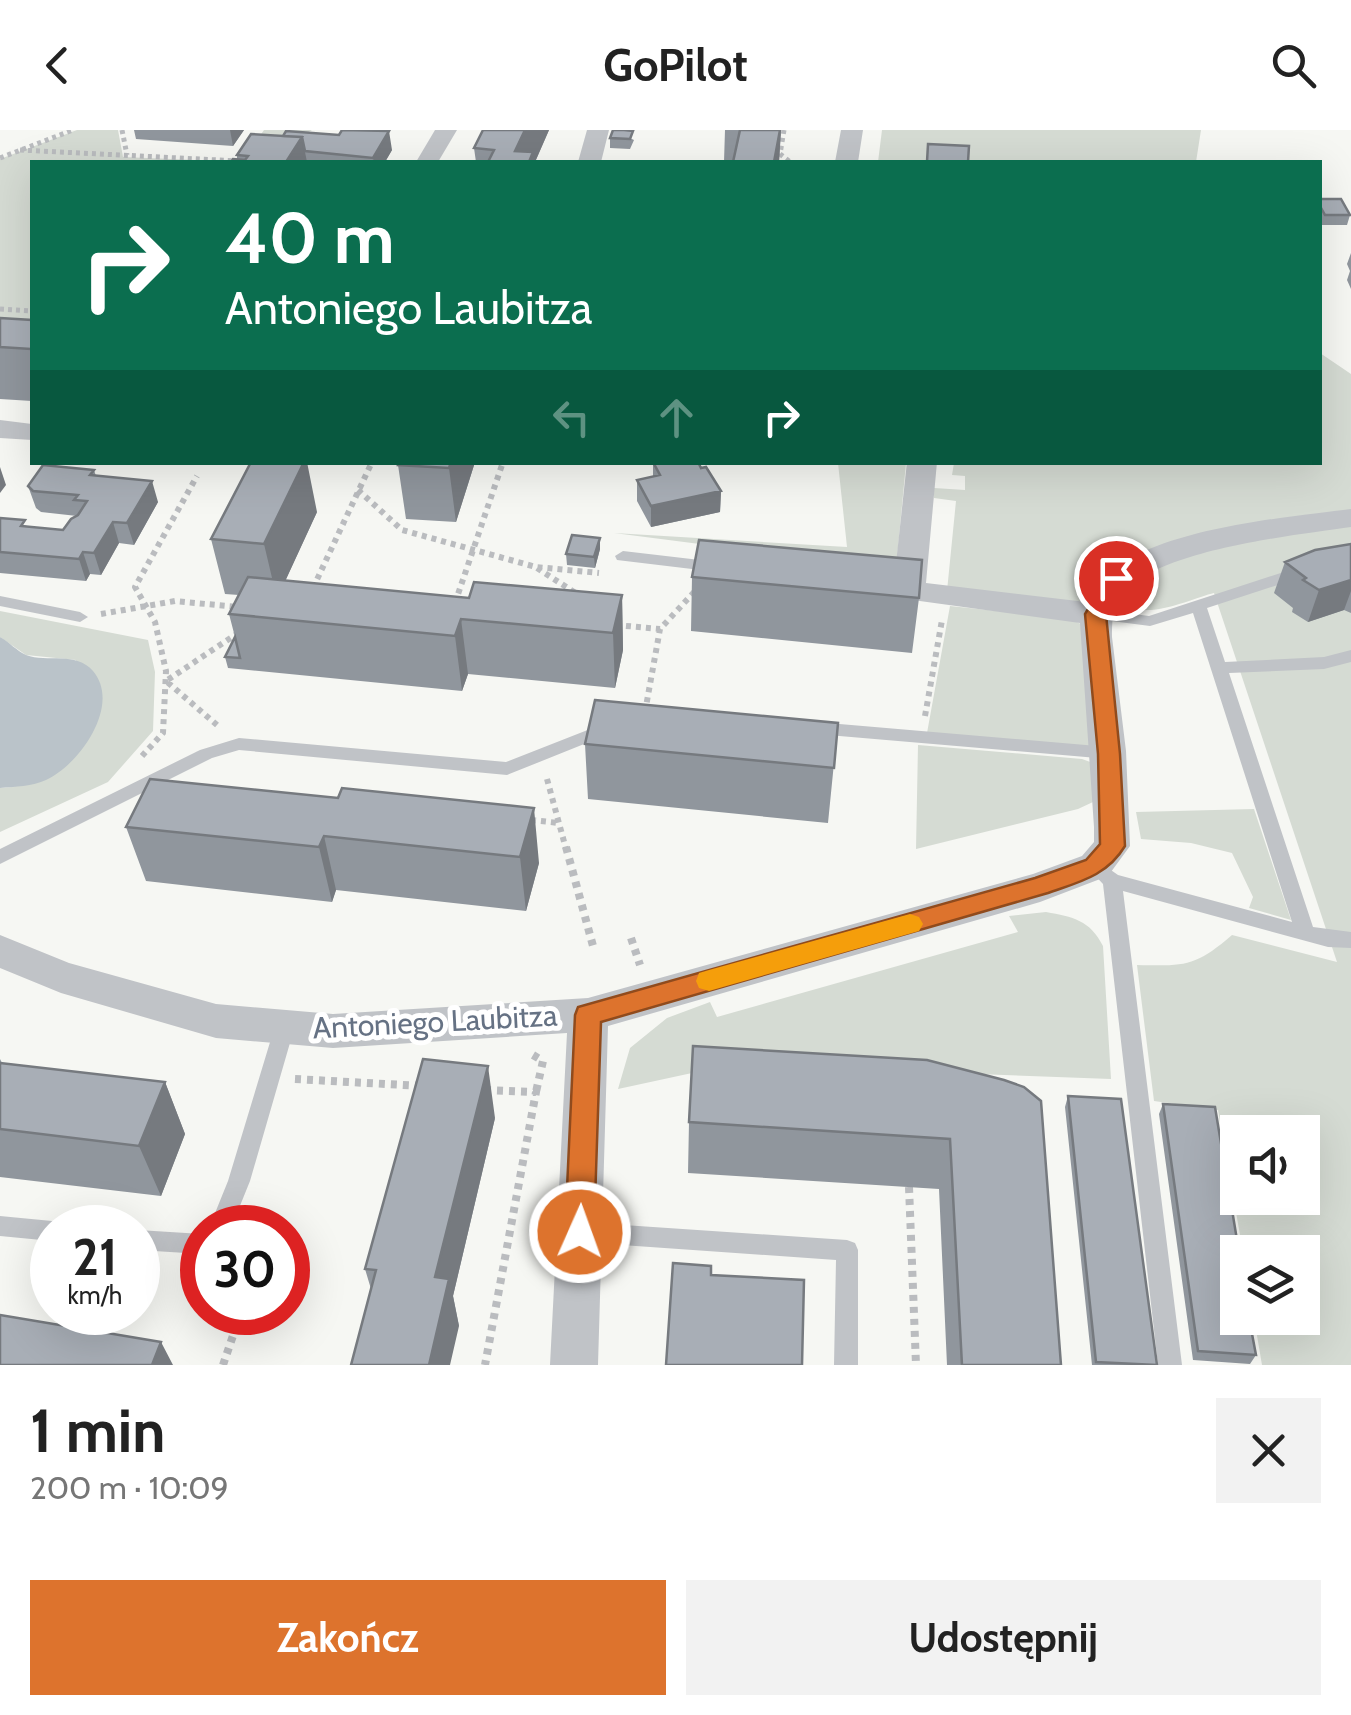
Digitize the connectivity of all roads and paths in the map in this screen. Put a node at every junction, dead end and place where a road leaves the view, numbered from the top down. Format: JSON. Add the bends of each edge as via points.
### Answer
{"nodes":[{"id":1,"x":73,"y":130,"type":"edge"},
{"id":2,"x":122,"y":130,"type":"edge"},
{"id":3,"x":446,"y":130,"type":"edge"},
{"id":4,"x":598,"y":130,"type":"edge"},
{"id":5,"x":784,"y":130,"type":"edge"},
{"id":6,"x":852,"y":130,"type":"edge"},
{"id":7,"x":20,"y":150,"type":"junction"},
{"id":8,"x":126,"y":156,"type":"junction"},
{"id":9,"x":0,"y":158,"type":"edge"},
{"id":10,"x":202,"y":160,"type":"edge"},
{"id":11,"x":428,"y":160,"type":"edge"},
{"id":12,"x":590,"y":160,"type":"edge"},
{"id":13,"x":788,"y":160,"type":"edge"},
{"id":14,"x":848,"y":160,"type":"edge"},
{"id":15,"x":0,"y":309,"type":"edge"},
{"id":16,"x":30,"y":311,"type":"edge"},
{"id":17,"x":0,"y":429,"type":"edge"},
{"id":18,"x":30,"y":432,"type":"edge"},
{"id":19,"x":370,"y":465,"type":"edge"},
{"id":20,"x":503,"y":465,"type":"edge"},
{"id":21,"x":922,"y":465,"type":"edge"},
{"id":22,"x":197,"y":476,"type":"dead end"},
{"id":23,"x":358,"y":490,"type":"junction"},
{"id":24,"x":1351,"y":518,"type":"edge"},
{"id":25,"x":473,"y":550,"type":"junction"},
{"id":26,"x":623,"y":556,"type":"dead end"},
{"id":27,"x":536,"y":567,"type":"junction"},
{"id":28,"x":1309,"y":568,"type":"edge"},
{"id":29,"x":728,"y":569,"type":"edge"},
{"id":30,"x":599,"y":573,"type":"dead end"},
{"id":31,"x":704,"y":582,"type":"edge"},
{"id":32,"x":310,"y":594,"type":"edge"},
{"id":33,"x":946,"y":596,"type":"junction"},
{"id":34,"x":0,"y":601,"type":"edge"},
{"id":35,"x":590,"y":602,"type":"edge"},
{"id":36,"x":146,"y":606,"type":"junction"},
{"id":37,"x":1199,"y":606,"type":"junction"},
{"id":38,"x":247,"y":608,"type":"edge"},
{"id":39,"x":452,"y":610,"type":"edge"},
{"id":40,"x":1096,"y":614,"type":"junction"},
{"id":41,"x":80,"y":617,"type":"joint"},
{"id":42,"x":622,"y":619,"type":"edge"},
{"id":43,"x":602,"y":624,"type":"edge"},
{"id":44,"x":638,"y":627,"type":"junction"},
{"id":45,"x":244,"y":629,"type":"edge"},
{"id":46,"x":660,"y":630,"type":"junction"},
{"id":47,"x":1351,"y":656,"type":"edge"},
{"id":48,"x":1219,"y":668,"type":"junction"},
{"id":49,"x":166,"y":682,"type":"junction"},
{"id":50,"x":645,"y":713,"type":"joint"},
{"id":51,"x":790,"y":726,"type":"edge"},
{"id":52,"x":921,"y":737,"type":"junction"},
{"id":53,"x":239,"y":744,"type":"junction"},
{"id":54,"x":1109,"y":754,"type":"junction"},
{"id":55,"x":540,"y":755,"type":"junction"},
{"id":56,"x":140,"y":758,"type":"dead end"},
{"id":57,"x":520,"y":819,"type":"edge"},
{"id":58,"x":559,"y":824,"type":"junction"},
{"id":59,"x":0,"y":857,"type":"edge"},
{"id":60,"x":1104,"y":874,"type":"junction"},
{"id":61,"x":1305,"y":932,"type":"junction"},
{"id":62,"x":1351,"y":940,"type":"edge"},
{"id":63,"x":594,"y":946,"type":"dead end"},
{"id":64,"x":0,"y":951,"type":"edge"},
{"id":65,"x":588,"y":1015,"type":"junction"},
{"id":66,"x":284,"y":1028,"type":"junction"},
{"id":67,"x":526,"y":1050,"type":"dead end"},
{"id":68,"x":268,"y":1078,"type":"junction"},
{"id":69,"x":440,"y":1087,"type":"edge"},
{"id":70,"x":479,"y":1089,"type":"edge"},
{"id":71,"x":536,"y":1092,"type":"junction"},
{"id":72,"x":909,"y":1188,"type":"dead end"},
{"id":73,"x":229,"y":1205,"type":"edge"},
{"id":74,"x":0,"y":1226,"type":"edge"},
{"id":75,"x":30,"y":1229,"type":"edge"},
{"id":76,"x":580,"y":1232,"type":"junction"},
{"id":77,"x":233,"y":1335,"type":"edge"},
{"id":78,"x":223,"y":1365,"type":"edge"},
{"id":79,"x":486,"y":1365,"type":"edge"},
{"id":80,"x":574,"y":1365,"type":"edge"},
{"id":81,"x":846,"y":1365,"type":"edge"},
{"id":82,"x":916,"y":1365,"type":"edge"},
{"id":83,"x":1170,"y":1365,"type":"edge"}],
"edges":[{"from":1,"to":7,"type":"path"},
{"from":2,"to":8,"type":"path"},
{"from":3,"to":11,"type":"street"},
{"from":4,"to":12,"type":"street"},
{"from":5,"to":13,"type":"path","via":[[780,154]]},
{"from":6,"to":14,"type":"street"},
{"from":7,"to":8,"type":"path"},
{"from":7,"to":9,"type":"path"},
{"from":8,"to":10,"type":"path"},
{"from":15,"to":16,"type":"path"},
{"from":17,"to":18,"type":"street"},
{"from":19,"to":23,"type":"path"},
{"from":20,"to":25,"type":"path"},
{"from":21,"to":33,"type":"street","via":[[901,590]]},
{"from":22,"to":36,"type":"path","via":[[135,587]]},
{"from":23,"to":25,"type":"path","via":[[402,530]]},
{"from":23,"to":32,"type":"path"},
{"from":24,"to":40,"type":"street","via":[[1154,557],[1116,578]]},
{"from":25,"to":27,"type":"path"},
{"from":25,"to":39,"type":"path"},
{"from":26,"to":29,"type":"lane"},
{"from":27,"to":30,"type":"path"},
{"from":27,"to":35,"type":"path"},
{"from":28,"to":37,"type":"lane"},
{"from":31,"to":46,"type":"path"},
{"from":33,"to":40,"type":"street"},
{"from":33,"to":52,"type":"path"},
{"from":34,"to":41,"type":"lane"},
{"from":36,"to":38,"type":"path"},
{"from":36,"to":41,"type":"path"},
{"from":36,"to":49,"type":"path"},
{"from":37,"to":40,"type":"lane","via":[[1150,621]]},
{"from":37,"to":48,"type":"lane"},
{"from":40,"to":54,"type":"street"},
{"from":42,"to":44,"type":"path"},
{"from":43,"to":44,"type":"path"},
{"from":44,"to":46,"type":"path"},
{"from":45,"to":49,"type":"path"},
{"from":46,"to":50,"type":"path"},
{"from":47,"to":48,"type":"lane"},
{"from":48,"to":61,"type":"lane"},
{"from":49,"to":53,"type":"path"},
{"from":49,"to":56,"type":"path","via":[[162,733]]},
{"from":50,"to":55,"type":"lane"},
{"from":51,"to":52,"type":"lane"},
{"from":52,"to":54,"type":"lane"},
{"from":53,"to":55,"type":"lane","via":[[506,768]]},
{"from":53,"to":59,"type":"lane","via":[[206,754]]},
{"from":54,"to":60,"type":"street","via":[[1112,846]]},
{"from":55,"to":58,"type":"path"},
{"from":57,"to":58,"type":"path"},
{"from":58,"to":63,"type":"path"},
{"from":60,"to":61,"type":"lane"},
{"from":60,"to":65,"type":"street","name":"Antoniego Laubitza"},
{"from":60,"to":83,"type":"lane"},
{"from":61,"to":62,"type":"lane"},
{"from":64,"to":66,"type":"street","name":"Antoniego Laubitza","via":[[153,1006]]},
{"from":65,"to":66,"type":"street","name":"Antoniego Laubitza","via":[[333,1031]]},
{"from":65,"to":76,"type":"street"},
{"from":66,"to":68,"type":"lane"},
{"from":67,"to":71,"type":"path","via":[[543,1061]]},
{"from":68,"to":69,"type":"path"},
{"from":68,"to":73,"type":"lane"},
{"from":70,"to":71,"type":"path"},
{"from":71,"to":79,"type":"path"},
{"from":72,"to":82,"type":"path"},
{"from":74,"to":75,"type":"lane"},
{"from":76,"to":80,"type":"street"},
{"from":76,"to":81,"type":"lane","via":[[847,1250]]},
{"from":77,"to":78,"type":"path"}]}
